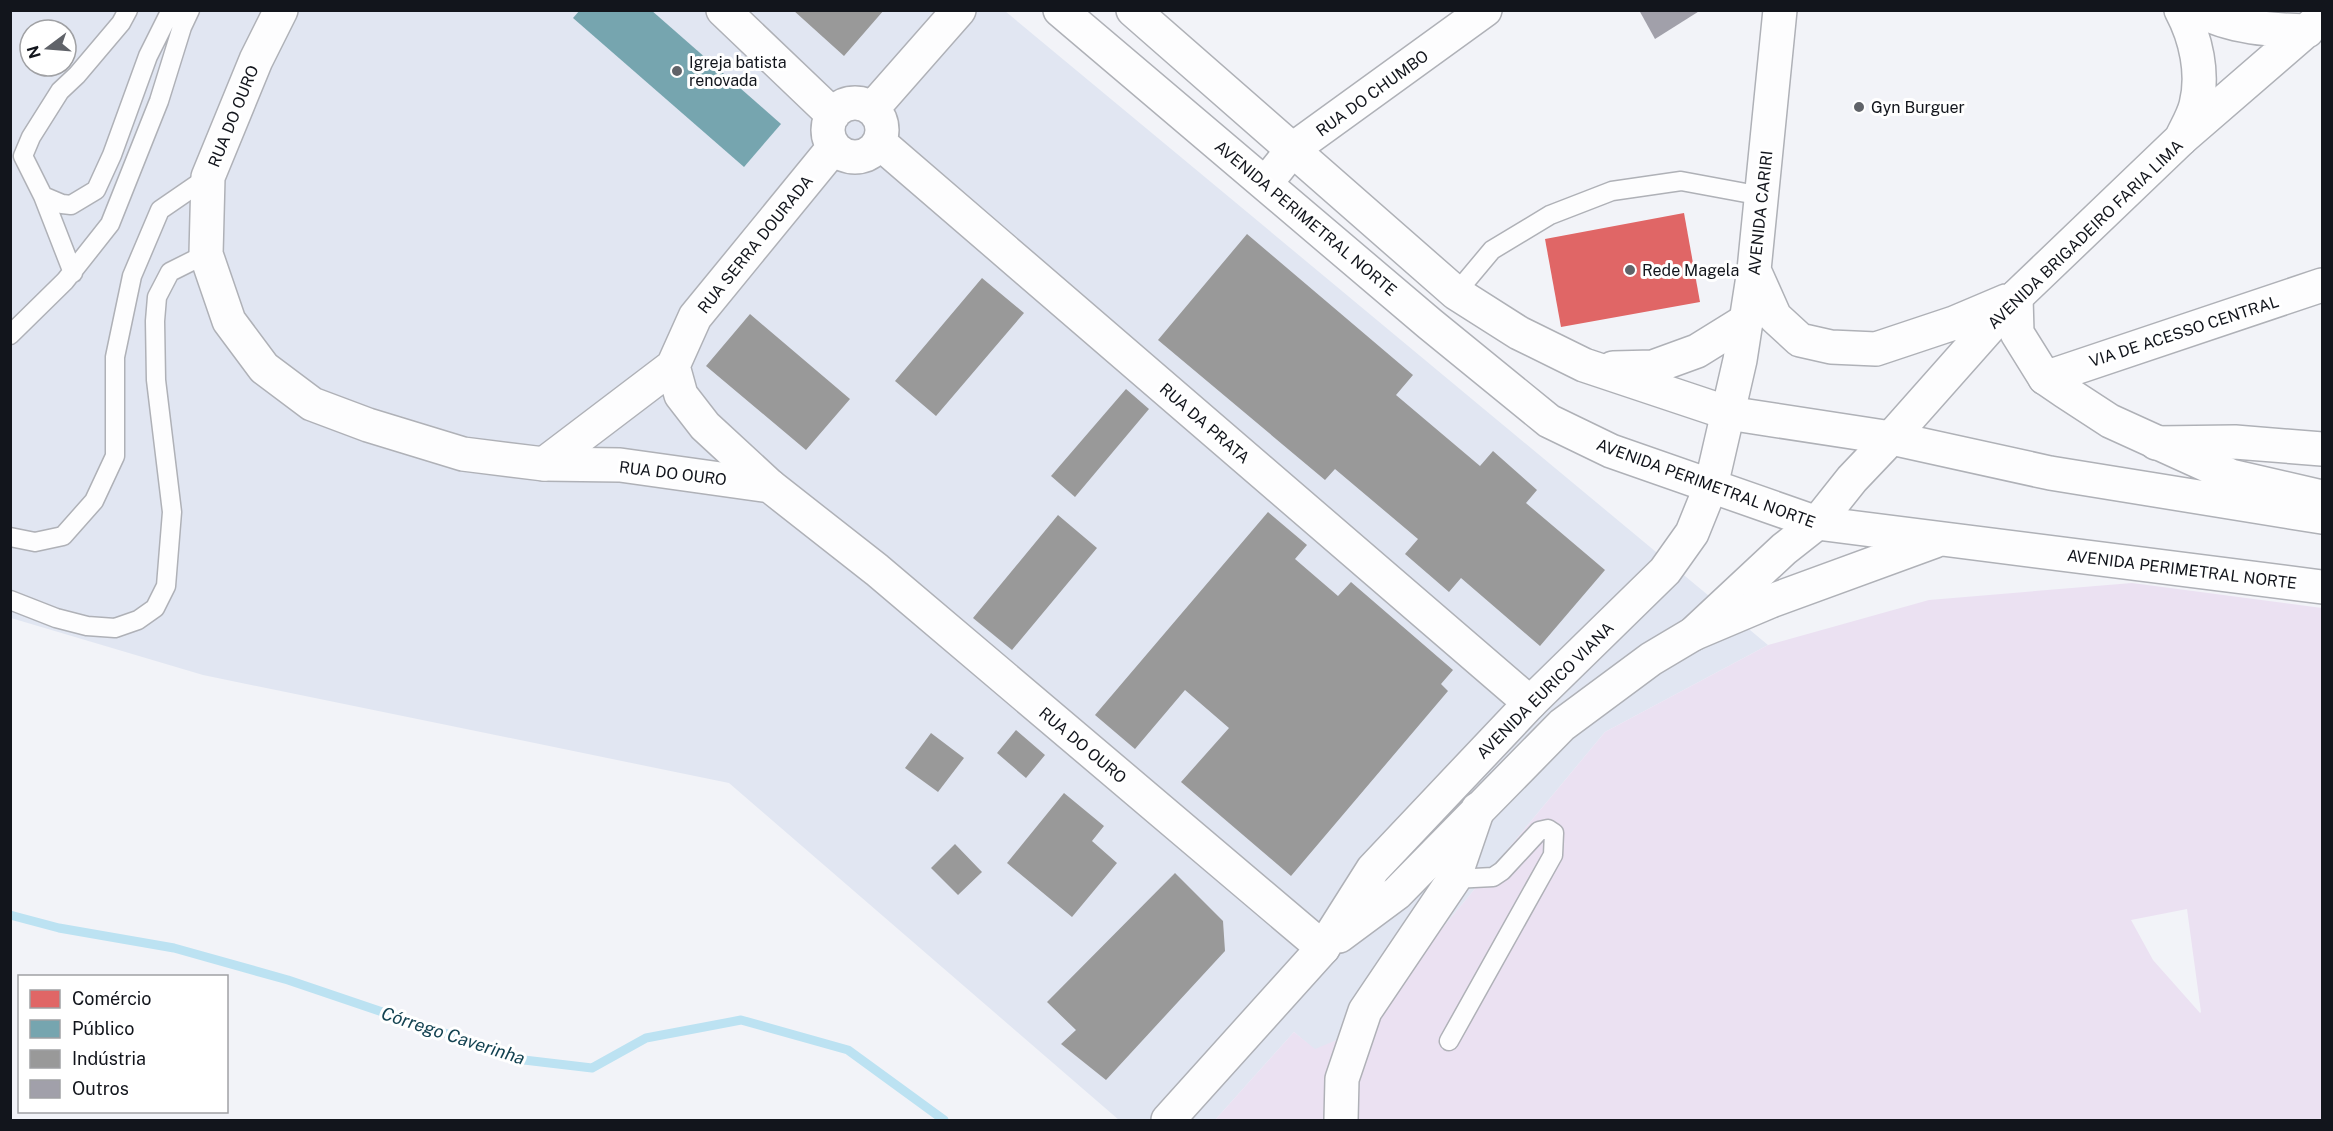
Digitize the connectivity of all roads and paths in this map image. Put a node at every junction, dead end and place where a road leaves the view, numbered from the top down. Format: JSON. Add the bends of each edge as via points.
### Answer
{"nodes":[{"id":1,"x":128,"y":10,"type":"edge"},
{"id":2,"x":171,"y":10,"type":"edge"},
{"id":3,"x":190,"y":10,"type":"edge"},
{"id":4,"x":281,"y":10,"type":"edge"},
{"id":5,"x":723,"y":10,"type":"edge"},
{"id":6,"x":959,"y":10,"type":"edge"},
{"id":7,"x":1060,"y":10,"type":"edge"},
{"id":8,"x":1133,"y":10,"type":"edge"},
{"id":9,"x":1485,"y":10,"type":"edge"},
{"id":10,"x":1780,"y":10,"type":"edge"},
{"id":11,"x":2181,"y":10,"type":"edge"},
{"id":12,"x":2199,"y":10,"type":"edge"},
{"id":13,"x":2315,"y":24,"type":"edge"},
{"id":14,"x":872,"y":109,"type":"junction"},
{"id":15,"x":832,"y":115,"type":"junction"},
{"id":16,"x":2181,"y":140,"type":"junction"},
{"id":17,"x":879,"y":143,"type":"junction"},
{"id":18,"x":834,"y":147,"type":"junction"},
{"id":19,"x":1293,"y":149,"type":"junction"},
{"id":20,"x":208,"y":177,"type":"junction"},
{"id":21,"x":1266,"y":183,"type":"junction"},
{"id":22,"x":43,"y":196,"type":"junction"},
{"id":23,"x":1762,"y":196,"type":"junction"},
{"id":24,"x":206,"y":254,"type":"junction"},
{"id":25,"x":1754,"y":270,"type":"junction"},
{"id":26,"x":73,"y":273,"type":"junction"},
{"id":27,"x":2322,"y":285,"type":"edge"},
{"id":28,"x":1456,"y":293,"type":"junction"},
{"id":29,"x":2016,"y":297,"type":"junction"},
{"id":30,"x":1747,"y":320,"type":"junction"},
{"id":31,"x":10,"y":334,"type":"edge"},
{"id":32,"x":673,"y":366,"type":"junction"},
{"id":33,"x":1596,"y":369,"type":"junction"},
{"id":34,"x":2045,"y":378,"type":"junction"},
{"id":35,"x":1728,"y":413,"type":"junction"},
{"id":36,"x":1891,"y":438,"type":"junction"},
{"id":37,"x":2156,"y":443,"type":"junction"},
{"id":38,"x":2322,"y":449,"type":"edge"},
{"id":39,"x":544,"y":464,"type":"junction"},
{"id":40,"x":770,"y":486,"type":"junction"},
{"id":41,"x":1711,"y":486,"type":"junction"},
{"id":42,"x":2322,"y":497,"type":"edge"},
{"id":43,"x":2322,"y":517,"type":"edge"},
{"id":44,"x":1817,"y":523,"type":"junction"},
{"id":45,"x":10,"y":537,"type":"edge"},
{"id":46,"x":1940,"y":539,"type":"junction"},
{"id":47,"x":2322,"y":587,"type":"edge"},
{"id":48,"x":10,"y":600,"type":"edge"},
{"id":49,"x":1693,"y":634,"type":"junction"},
{"id":50,"x":1530,"y":702,"type":"junction"},
{"id":51,"x":1478,"y":809,"type":"junction"},
{"id":52,"x":1454,"y":879,"type":"junction"},
{"id":53,"x":1323,"y":948,"type":"junction"},
{"id":54,"x":1449,"y":1041,"type":"dead end"},
{"id":55,"x":1168,"y":1120,"type":"edge"},
{"id":56,"x":1341,"y":1120,"type":"edge"}],
"edges":[{"from":1,"to":22,"type":"lane","via":[[60,91],[31,137],[23,156]]},
{"from":2,"to":22,"type":"lane","via":[[148,56],[96,190],[71,205]]},
{"from":3,"to":26,"type":"lane","via":[[110,225]]},
{"from":4,"to":20,"type":"main road","name":"RUA DO OURO"},
{"from":5,"to":15,"type":"main road"},
{"from":6,"to":14,"type":"main road"},
{"from":7,"to":21,"type":"main road","name":"AVENIDA PERIMETRAL NORTE"},
{"from":8,"to":19,"type":"main road"},
{"from":9,"to":19,"type":"main road","name":"RUA DO CHUMBO"},
{"from":10,"to":23,"type":"main road","name":"AVENIDA CARIRI"},
{"from":11,"to":16,"type":"main road","via":[[2191,29],[2199,67],[2196,105]]},
{"from":12,"to":13,"type":"main road","via":[[2211,17],[2254,27]]},
{"from":13,"to":16,"type":"main road","name":"AVENIDA BRIGADEIRO FARIA LIMA"},
{"from":14,"to":15,"type":"main road","via":[[864,104],[846,104]]},
{"from":14,"to":17,"type":"main road","via":[[882,124]]},
{"from":15,"to":18,"type":"main road","via":[[828,132]]},
{"from":16,"to":29,"type":"main road","name":"AVENIDA BRIGADEIRO FARIA LIMA"},
{"from":17,"to":18,"type":"main road","via":[[874,150],[857,157]]},
{"from":17,"to":50,"type":"main road","name":"RUA DA PRATA"},
{"from":18,"to":32,"type":"main road","name":"RUA SERRA DOURADA","via":[[695,317]]},
{"from":19,"to":21,"type":"main road","name":"RUA DO CHUMBO"},
{"from":19,"to":28,"type":"main road"},
{"from":20,"to":24,"type":"main road","name":"RUA DO OURO"},
{"from":20,"to":45,"type":"lane","via":[[160,210],[132,276],[115,357],[116,456],[94,501],[63,536],[35,542]]},
{"from":21,"to":41,"type":"main road","name":"AVENIDA PERIMETRAL NORTE","via":[[1549,421],[1611,451]]},
{"from":22,"to":26,"type":"lane"},
{"from":23,"to":25,"type":"main road","name":"AVENIDA CARIRI"},
{"from":23,"to":28,"type":"lane","via":[[1682,181],[1612,191],[1550,215],[1492,250]]},
{"from":24,"to":39,"type":"main road","name":"RUA DO OURO","via":[[229,321],[264,368],[312,404],[463,454]]},
{"from":24,"to":48,"type":"lane","via":[[170,272],[157,297],[156,380],[172,512],[166,586],[155,608],[138,620],[106,628],[66,621]]},
{"from":25,"to":29,"type":"main road","via":[[1775,317],[1800,340],[1831,347],[1876,349]]},
{"from":25,"to":30,"type":"main road","name":"AVENIDA CARIRI"},
{"from":26,"to":31,"type":"lane"},
{"from":27,"to":34,"type":"main road","name":"VIA DE ACESSO CENTRAL"},
{"from":28,"to":33,"type":"main road","via":[[1519,333]]},
{"from":29,"to":34,"type":"main road","via":[[2017,333]]},
{"from":29,"to":36,"type":"main road","name":"AVENIDA BRIGADEIRO FARIA LIMA"},
{"from":30,"to":33,"type":"main road","via":[[1696,351],[1653,367]]},
{"from":30,"to":35,"type":"main road","name":"AVENIDA CARIRI"},
{"from":32,"to":39,"type":"main road"},
{"from":32,"to":40,"type":"main road","via":[[681,395],[705,426]]},
{"from":33,"to":35,"type":"main road"},
{"from":34,"to":37,"type":"main road","via":[[2110,421]]},
{"from":35,"to":36,"type":"main road"},
{"from":35,"to":41,"type":"main road","name":"AVENIDA EURICO VIANA"},
{"from":36,"to":43,"type":"main road","via":[[2050,473]]},
{"from":36,"to":44,"type":"main road","name":"AVENIDA BRIGADEIRO FARIA LIMA"},
{"from":37,"to":38,"type":"main road","via":[[2235,442]]},
{"from":37,"to":42,"type":"main road","via":[[2231,476]]},
{"from":39,"to":40,"type":"main road","name":"RUA DO OURO","via":[[620,465]]},
{"from":40,"to":53,"type":"main road","name":"RUA DO OURO","via":[[877,570]]},
{"from":41,"to":44,"type":"main road","name":"AVENIDA PERIMETRAL NORTE"},
{"from":41,"to":50,"type":"main road","name":"AVENIDA EURICO VIANA","via":[[1692,533],[1665,571]]},
{"from":44,"to":46,"type":"main road","name":"AVENIDA PERIMETRAL NORTE"},
{"from":44,"to":49,"type":"main road","name":"AVENIDA EURICO VIANA"},
{"from":46,"to":47,"type":"main road","name":"AVENIDA PERIMETRAL NORTE"},
{"from":46,"to":49,"type":"main road"},
{"from":49,"to":51,"type":"main road","name":"AVENIDA EURICO VIANA","via":[[1651,659],[1562,725]]},
{"from":50,"to":53,"type":"main road","name":"AVENIDA EURICO VIANA","via":[[1373,869]]},
{"from":51,"to":52,"type":"main road"},
{"from":51,"to":53,"type":"main road","name":"AVENIDA EURICO VIANA","via":[[1397,893]]},
{"from":52,"to":54,"type":"lane","via":[[1492,877],[1539,831],[1554,833],[1553,855]]},
{"from":52,"to":56,"type":"main road","via":[[1365,1011],[1342,1079]]},
{"from":53,"to":55,"type":"main road","name":"AVENIDA EURICO VIANA"}]}
